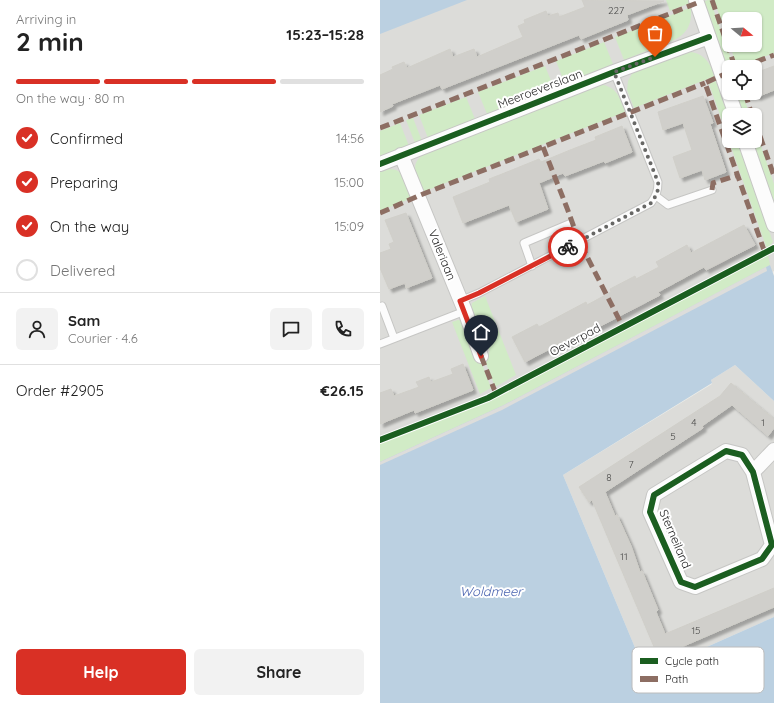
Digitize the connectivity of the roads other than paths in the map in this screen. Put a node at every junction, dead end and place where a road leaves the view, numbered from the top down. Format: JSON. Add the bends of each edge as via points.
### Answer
{"nodes":[{"id":1,"x":696,"y":0,"type":"edge"},
{"id":2,"x":709,"y":37,"type":"junction"},
{"id":3,"x":614,"y":72,"type":"junction"},
{"id":4,"x":734,"y":108,"type":"edge"},
{"id":5,"x":747,"y":148,"type":"edge"},
{"id":6,"x":401,"y":155,"type":"junction"},
{"id":7,"x":380,"y":164,"type":"edge"},
{"id":8,"x":712,"y":190,"type":"dead end"},
{"id":9,"x":656,"y":196,"type":"junction"},
{"id":10,"x":568,"y":224,"type":"dead end"},
{"id":11,"x":774,"y":225,"type":"edge"},
{"id":12,"x":532,"y":266,"type":"junction"},
{"id":13,"x":463,"y":306,"type":"junction"},
{"id":14,"x":380,"y":307,"type":"edge"},
{"id":15,"x":394,"y":338,"type":"junction"},
{"id":16,"x":380,"y":344,"type":"edge"},
{"id":17,"x":481,"y":356,"type":"dead end"},
{"id":18,"x":774,"y":450,"type":"edge"},
{"id":19,"x":753,"y":472,"type":"junction"}],
"edges":[{"from":1,"to":2,"type":"street"},
{"from":2,"to":3,"type":"street","name":"Meeroeverslaan"},
{"from":2,"to":4,"type":"street"},
{"from":3,"to":6,"type":"street","name":"Meeroeverslaan"},
{"from":3,"to":9,"type":"lane","via":[[658,182]]},
{"from":5,"to":11,"type":"street"},
{"from":6,"to":7,"type":"street","name":"Meeroeverslaan"},
{"from":6,"to":13,"type":"street","name":"Valeriaan"},
{"from":8,"to":9,"type":"lane","via":[[668,204]]},
{"from":9,"to":12,"type":"lane","via":[[651,203]]},
{"from":10,"to":12,"type":"lane","via":[[524,243]]},
{"from":12,"to":13,"type":"lane","via":[[479,293]]},
{"from":13,"to":15,"type":"lane"},
{"from":13,"to":17,"type":"street","name":"Valeriaan"},
{"from":14,"to":15,"type":"lane","via":[[382,306]]},
{"from":15,"to":16,"type":"lane"},
{"from":18,"to":19,"type":"street"},
{"from":19,"to":19,"type":"street","name":"Sterneiland","via":[[772,545],[762,559],[694,587],[681,582],[650,512],[654,495],[726,451],[742,455]]}]}
